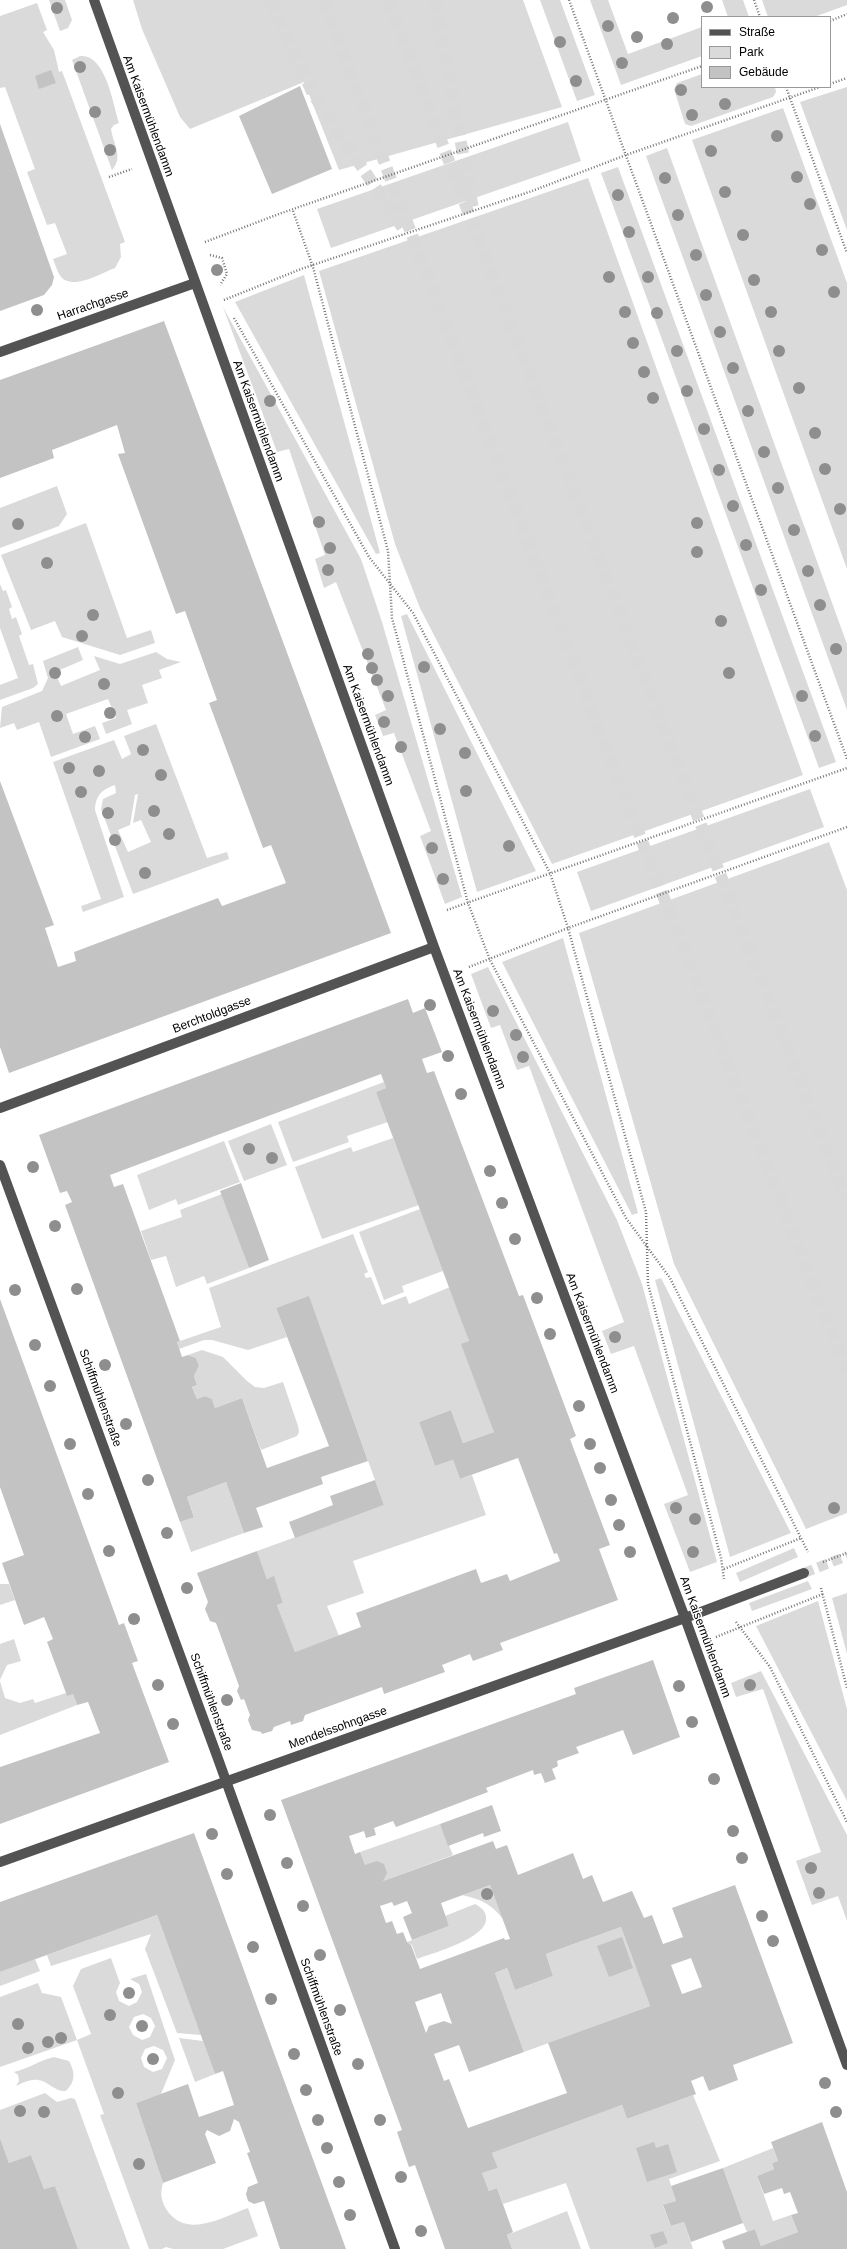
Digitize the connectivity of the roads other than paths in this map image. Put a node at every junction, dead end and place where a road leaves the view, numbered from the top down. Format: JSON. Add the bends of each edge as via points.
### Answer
{"nodes":[{"id":1,"x":94,"y":0,"type":"edge"},
{"id":2,"x":195,"y":283,"type":"junction"},
{"id":3,"x":0,"y":352,"type":"edge"},
{"id":4,"x":434,"y":947,"type":"junction"},
{"id":5,"x":0,"y":1108,"type":"edge"},
{"id":6,"x":0,"y":1165,"type":"edge"},
{"id":7,"x":804,"y":1573,"type":"tunnel mouth"},
{"id":8,"x":685,"y":1618,"type":"junction"},
{"id":9,"x":226,"y":1782,"type":"junction"},
{"id":10,"x":0,"y":1862,"type":"edge"},
{"id":11,"x":847,"y":2065,"type":"edge"},
{"id":12,"x":395,"y":2249,"type":"edge"}],
"edges":[{"from":1,"to":2,"type":"street","name":"Am Kaisermühlendamm"},
{"from":2,"to":3,"type":"street","name":"Harrachgasse"},
{"from":2,"to":4,"type":"street","name":"Am Kaisermühlendamm"},
{"from":4,"to":5,"type":"street","name":"Berchtoldgasse"},
{"from":4,"to":8,"type":"street","name":"Am Kaisermühlendamm"},
{"from":6,"to":9,"type":"street","name":"Schiffmühlenstraße"},
{"from":7,"to":8,"type":"street","name":"Mendelssohngasse"},
{"from":8,"to":9,"type":"street","name":"Mendelssohngasse"},
{"from":8,"to":11,"type":"street","name":"Am Kaisermühlendamm"},
{"from":9,"to":10,"type":"street","name":"Mendelssohngasse"},
{"from":9,"to":12,"type":"street","name":"Schiffmühlenstraße"}]}
